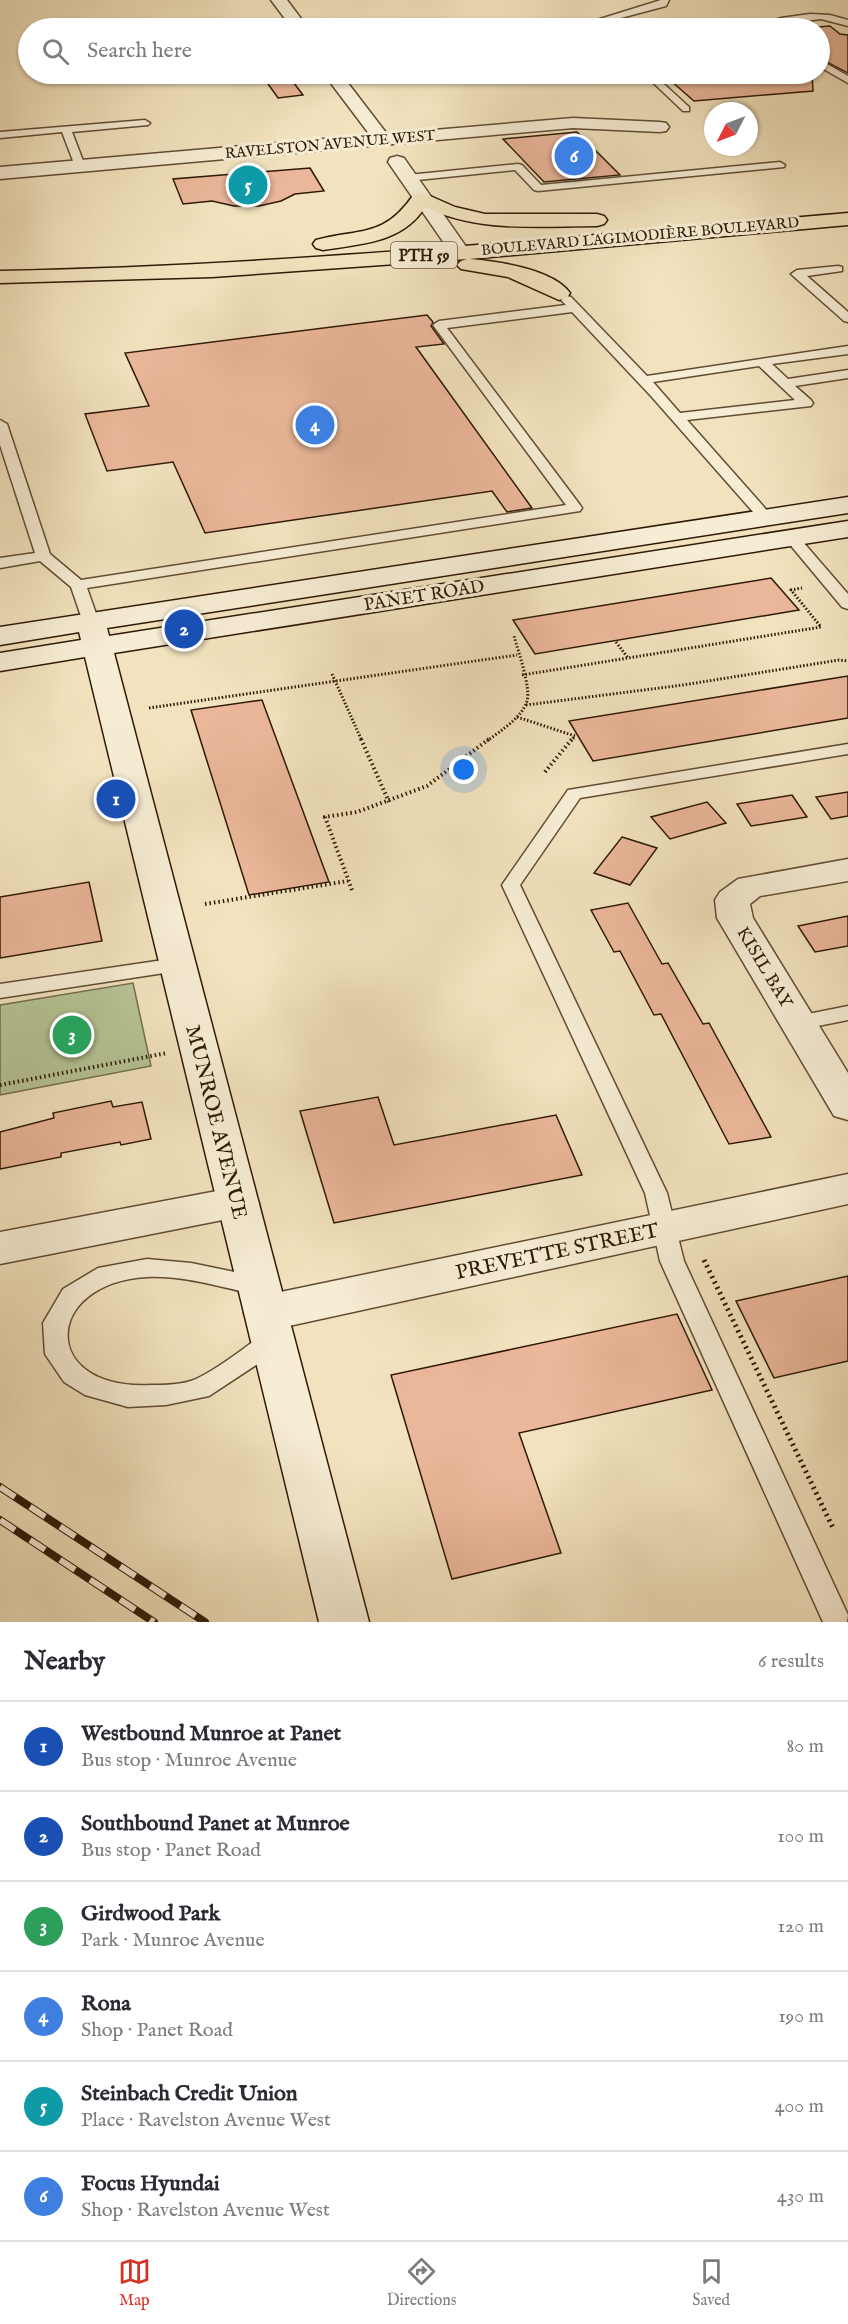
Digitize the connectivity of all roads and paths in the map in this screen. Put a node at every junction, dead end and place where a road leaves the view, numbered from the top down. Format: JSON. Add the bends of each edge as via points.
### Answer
{"nodes":[{"id":1,"x":279,"y":0,"type":"edge"},
{"id":2,"x":665,"y":0,"type":"edge"},
{"id":3,"x":292,"y":18,"type":"edge"},
{"id":4,"x":607,"y":18,"type":"edge"},
{"id":5,"x":801,"y":18,"type":"edge"},
{"id":6,"x":848,"y":23,"type":"edge"},
{"id":7,"x":830,"y":69,"type":"edge"},
{"id":8,"x":848,"y":80,"type":"edge"},
{"id":9,"x":341,"y":84,"type":"edge"},
{"id":10,"x":659,"y":84,"type":"edge"},
{"id":11,"x":686,"y":108,"type":"dead end"},
{"id":12,"x":145,"y":123,"type":"dead end"},
{"id":13,"x":660,"y":128,"type":"dead end"},
{"id":14,"x":66,"y":129,"type":"junction"},
{"id":15,"x":0,"y":135,"type":"edge"},
{"id":16,"x":382,"y":139,"type":"junction"},
{"id":17,"x":780,"y":165,"type":"dead end"},
{"id":18,"x":80,"y":166,"type":"junction"},
{"id":19,"x":402,"y":170,"type":"joint"},
{"id":20,"x":0,"y":173,"type":"edge"},
{"id":21,"x":421,"y":198,"type":"junction"},
{"id":22,"x":848,"y":201,"type":"edge"},
{"id":23,"x":678,"y":214,"type":"dead end"},
{"id":24,"x":848,"y":219,"type":"edge"},
{"id":25,"x":447,"y":234,"type":"junction"},
{"id":26,"x":665,"y":234,"type":"junction"},
{"id":27,"x":323,"y":244,"type":"junction"},
{"id":28,"x":460,"y":252,"type":"junction"},
{"id":29,"x":0,"y":257,"type":"edge"},
{"id":30,"x":294,"y":265,"type":"junction"},
{"id":31,"x":838,"y":269,"type":"dead end"},
{"id":32,"x":0,"y":277,"type":"edge"},
{"id":33,"x":559,"y":293,"type":"junction"},
{"id":34,"x":574,"y":308,"type":"junction"},
{"id":35,"x":848,"y":318,"type":"edge"},
{"id":36,"x":848,"y":350,"type":"edge"},
{"id":37,"x":762,"y":362,"type":"junction"},
{"id":38,"x":848,"y":374,"type":"edge"},
{"id":39,"x":644,"y":380,"type":"junction"},
{"id":40,"x":786,"y":383,"type":"junction"},
{"id":41,"x":676,"y":417,"type":"junction"},
{"id":42,"x":0,"y":424,"type":"edge"},
{"id":43,"x":848,"y":505,"type":"edge"},
{"id":44,"x":766,"y":518,"type":"junction"},
{"id":45,"x":848,"y":529,"type":"edge"},
{"id":46,"x":792,"y":538,"type":"junction"},
{"id":47,"x":43,"y":556,"type":"junction"},
{"id":48,"x":0,"y":563,"type":"edge"},
{"id":49,"x":78,"y":585,"type":"junction"},
{"id":50,"x":802,"y":588,"type":"dead end"},
{"id":51,"x":848,"y":604,"type":"edge"},
{"id":52,"x":94,"y":634,"type":"junction"},
{"id":53,"x":0,"y":636,"type":"edge"},
{"id":54,"x":514,"y":636,"type":"dead end"},
{"id":55,"x":616,"y":642,"type":"dead end"},
{"id":56,"x":517,"y":655,"type":"junction"},
{"id":57,"x":628,"y":658,"type":"junction"},
{"id":58,"x":848,"y":661,"type":"edge"},
{"id":59,"x":0,"y":662,"type":"edge"},
{"id":60,"x":332,"y":674,"type":"dead end"},
{"id":61,"x":522,"y":675,"type":"junction"},
{"id":62,"x":336,"y":681,"type":"junction"},
{"id":63,"x":525,"y":705,"type":"junction"},
{"id":64,"x":149,"y":708,"type":"dead end"},
{"id":65,"x":517,"y":717,"type":"junction"},
{"id":66,"x":848,"y":749,"type":"edge"},
{"id":67,"x":545,"y":772,"type":"dead end"},
{"id":68,"x":389,"y":802,"type":"junction"},
{"id":69,"x":848,"y":870,"type":"edge"},
{"id":70,"x":348,"y":880,"type":"junction"},
{"id":71,"x":352,"y":890,"type":"dead end"},
{"id":72,"x":204,"y":904,"type":"dead end"},
{"id":73,"x":177,"y":965,"type":"junction"},
{"id":74,"x":0,"y":991,"type":"edge"},
{"id":75,"x":848,"y":1013,"type":"edge"},
{"id":76,"x":798,"y":1023,"type":"junction"},
{"id":77,"x":198,"y":1047,"type":"junction"},
{"id":78,"x":0,"y":1085,"type":"edge"},
{"id":79,"x":848,"y":1106,"type":"edge"},
{"id":80,"x":848,"y":1189,"type":"edge"},
{"id":81,"x":238,"y":1203,"type":"junction"},
{"id":82,"x":664,"y":1228,"type":"junction"},
{"id":83,"x":0,"y":1248,"type":"edge"},
{"id":84,"x":704,"y":1260,"type":"dead end"},
{"id":85,"x":266,"y":1313,"type":"junction"},
{"id":86,"x":834,"y":1530,"type":"dead end"},
{"id":87,"x":835,"y":1617,"type":"dead end"},
{"id":88,"x":344,"y":1622,"type":"edge"}],
"edges":[{"from":1,"to":3,"type":"street"},
{"from":2,"to":4,"type":"lane","via":[[663,4]]},
{"from":5,"to":6,"type":"lane","via":[[834,18]]},
{"from":7,"to":8,"type":"lane"},
{"from":9,"to":16,"type":"street"},
{"from":10,"to":11,"type":"lane"},
{"from":12,"to":14,"type":"lane"},
{"from":13,"to":16,"type":"street","name":"RAVELSTON AVENUE WEST","via":[[573,123]]},
{"from":14,"to":15,"type":"lane"},
{"from":14,"to":18,"type":"lane"},
{"from":16,"to":18,"type":"street","name":"RAVELSTON AVENUE WEST"},
{"from":17,"to":19,"type":"lane","via":[[538,188],[518,167]]},
{"from":18,"to":20,"type":"street","name":"RAVELSTON AVENUE WEST"},
{"from":19,"to":21,"type":"street"},
{"from":21,"to":25,"type":"street"},
{"from":21,"to":25,"type":"main road","name":"BOULEVARD LAGIMODIÈRE BOULEVARD","number":"PTH 59","via":[[448,211],[485,220],[621,219]]},
{"from":21,"to":27,"type":"main road","via":[[411,215],[395,228]]},
{"from":22,"to":23,"type":"main road","name":"BOULEVARD LAGIMODIÈRE BOULEVARD"},
{"from":24,"to":26,"type":"main road","name":"BOULEVARD LAGIMODIÈRE BOULEVARD","number":"PTH 59"},
{"from":25,"to":27,"type":"main road","name":"BOULEVARD LAGIMODIÈRE BOULEVARD","number":"PTH 59"},
{"from":25,"to":28,"type":"street"},
{"from":26,"to":28,"type":"main road","name":"BOULEVARD LAGIMODIÈRE BOULEVARD","number":"PTH 59"},
{"from":26,"to":33,"type":"main road","via":[[588,251],[562,266]]},
{"from":27,"to":29,"type":"main road","name":"BOULEVARD LAGIMODIÈRE BOULEVARD","number":"PTH 59"},
{"from":28,"to":30,"type":"main road","name":"BOULEVARD LAGIMODIÈRE BOULEVARD","number":"PTH 59"},
{"from":30,"to":32,"type":"main road","name":"BOULEVARD LAGIMODIÈRE BOULEVARD","number":"PTH 59"},
{"from":30,"to":33,"type":"main road","via":[[494,267],[535,278]]},
{"from":31,"to":35,"type":"lane","via":[[797,274]]},
{"from":33,"to":34,"type":"lane"},
{"from":34,"to":39,"type":"lane"},
{"from":34,"to":49,"type":"lane","via":[[439,325],[575,507]]},
{"from":36,"to":37,"type":"lane"},
{"from":37,"to":39,"type":"lane"},
{"from":37,"to":40,"type":"lane"},
{"from":38,"to":40,"type":"lane"},
{"from":39,"to":41,"type":"lane"},
{"from":40,"to":41,"type":"lane","via":[[806,404]]},
{"from":41,"to":44,"type":"lane"},
{"from":42,"to":47,"type":"lane"},
{"from":43,"to":44,"type":"street","name":"PANET ROAD"},
{"from":44,"to":52,"type":"street","name":"PANET ROAD"},
{"from":45,"to":46,"type":"street","name":"PANET ROAD"},
{"from":46,"to":51,"type":"lane"},
{"from":46,"to":52,"type":"street","name":"PANET ROAD"},
{"from":47,"to":48,"type":"lane"},
{"from":47,"to":49,"type":"lane"},
{"from":49,"to":52,"type":"lane"},
{"from":50,"to":57,"type":"path","via":[[791,590],[821,627]]},
{"from":52,"to":53,"type":"street","name":"PANET ROAD"},
{"from":52,"to":59,"type":"street","name":"PANET ROAD"},
{"from":52,"to":73,"type":"street","name":"MUNROE AVENUE"},
{"from":54,"to":56,"type":"path"},
{"from":55,"to":57,"type":"path"},
{"from":56,"to":61,"type":"path"},
{"from":56,"to":62,"type":"path"},
{"from":57,"to":61,"type":"path"},
{"from":58,"to":63,"type":"path"},
{"from":60,"to":62,"type":"path"},
{"from":61,"to":63,"type":"path","via":[[527,690]]},
{"from":62,"to":64,"type":"path"},
{"from":62,"to":68,"type":"path"},
{"from":63,"to":65,"type":"path"},
{"from":65,"to":67,"type":"path","via":[[575,736]]},
{"from":65,"to":68,"type":"path","via":[[427,786]]},
{"from":66,"to":82,"type":"lane","via":[[574,794],[511,885],[656,1192]]},
{"from":68,"to":70,"type":"path","via":[[325,817]]},
{"from":69,"to":76,"type":"street","name":"KISIL BAY","via":[[750,887],[732,900],[735,918]]},
{"from":70,"to":71,"type":"path"},
{"from":70,"to":72,"type":"path"},
{"from":73,"to":74,"type":"lane"},
{"from":73,"to":77,"type":"street","name":"MUNROE AVENUE"},
{"from":75,"to":76,"type":"lane"},
{"from":76,"to":79,"type":"street","name":"KISIL BAY"},
{"from":77,"to":78,"type":"path"},
{"from":77,"to":81,"type":"street","name":"MUNROE AVENUE"},
{"from":80,"to":82,"type":"street","name":"PREVETTE STREET"},
{"from":81,"to":83,"type":"street"},
{"from":81,"to":85,"type":"street","name":"MUNROE AVENUE"},
{"from":82,"to":85,"type":"street","name":"PREVETTE STREET"},
{"from":82,"to":87,"type":"lane","via":[[672,1261]]},
{"from":84,"to":86,"type":"path"},
{"from":85,"to":85,"type":"lane","via":[[191,1272],[147,1268],[106,1275],[71,1296],[55,1323],[57,1354],[73,1375],[94,1388],[128,1397],[200,1389]]},
{"from":85,"to":88,"type":"street","name":"MUNROE AVENUE"}]}
